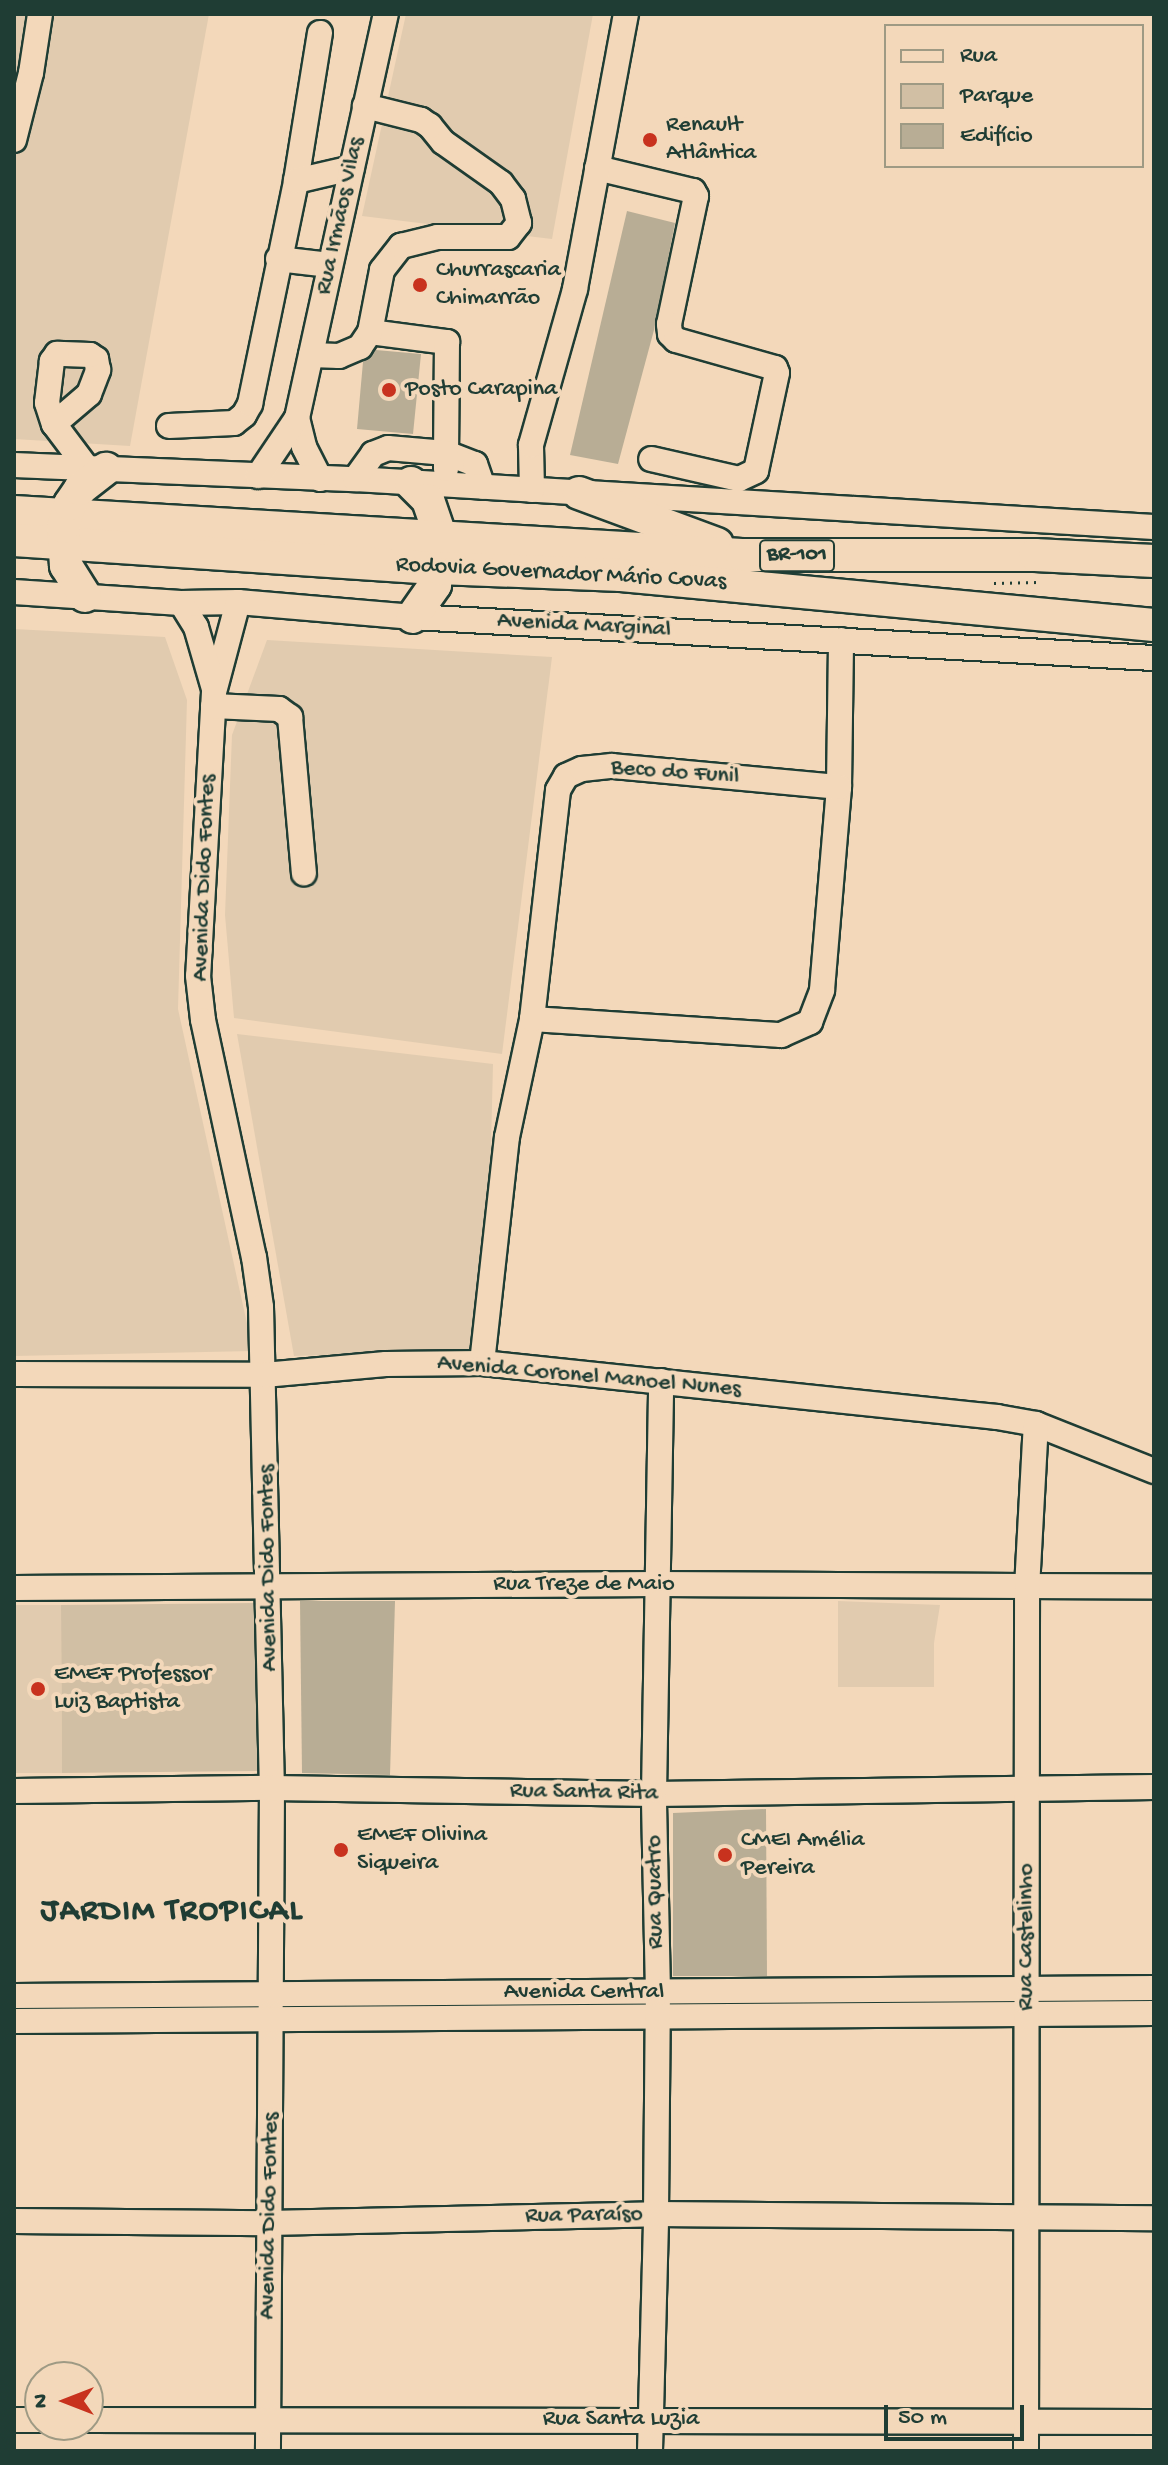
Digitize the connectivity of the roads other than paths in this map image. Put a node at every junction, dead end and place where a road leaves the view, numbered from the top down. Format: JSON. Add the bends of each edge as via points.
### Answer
{"nodes":[{"id":1,"x":40,"y":14,"type":"edge"},
{"id":2,"x":386,"y":14,"type":"edge"},
{"id":3,"x":626,"y":14,"type":"edge"},
{"id":4,"x":320,"y":33,"type":"dead end"},
{"id":5,"x":365,"y":106,"type":"junction"},
{"id":6,"x":14,"y":140,"type":"edge"},
{"id":7,"x":352,"y":168,"type":"junction"},
{"id":8,"x":597,"y":168,"type":"junction"},
{"id":9,"x":296,"y":181,"type":"junction"},
{"id":10,"x":278,"y":259,"type":"junction"},
{"id":11,"x":330,"y":265,"type":"junction"},
{"id":12,"x":370,"y":332,"type":"junction"},
{"id":13,"x":311,"y":355,"type":"junction"},
{"id":14,"x":297,"y":418,"type":"junction"},
{"id":15,"x":54,"y":424,"type":"dead end"},
{"id":16,"x":169,"y":426,"type":"dead end"},
{"id":17,"x":446,"y":453,"type":"junction"},
{"id":18,"x":651,"y":459,"type":"dead end"},
{"id":19,"x":14,"y":465,"type":"edge"},
{"id":20,"x":96,"y":468,"type":"junction"},
{"id":21,"x":258,"y":476,"type":"junction"},
{"id":22,"x":320,"y":479,"type":"junction"},
{"id":23,"x":355,"y":479,"type":"junction"},
{"id":24,"x":411,"y":483,"type":"junction"},
{"id":25,"x":445,"y":485,"type":"junction"},
{"id":26,"x":483,"y":487,"type":"junction"},
{"id":27,"x":532,"y":490,"type":"junction"},
{"id":28,"x":579,"y":493,"type":"junction"},
{"id":29,"x":14,"y":512,"type":"edge"},
{"id":30,"x":1154,"y":527,"type":"edge"},
{"id":31,"x":64,"y":529,"type":"junction"},
{"id":32,"x":14,"y":540,"type":"edge"},
{"id":33,"x":439,"y":553,"type":"junction"},
{"id":34,"x":742,"y":555,"type":"junction"},
{"id":35,"x":1154,"y":561,"type":"edge"},
{"id":36,"x":14,"y":592,"type":"edge"},
{"id":37,"x":85,"y":596,"type":"junction"},
{"id":38,"x":238,"y":602,"type":"junction"},
{"id":39,"x":181,"y":603,"type":"junction"},
{"id":40,"x":413,"y":617,"type":"junction"},
{"id":41,"x":1154,"y":625,"type":"edge"},
{"id":42,"x":841,"y":640,"type":"junction"},
{"id":43,"x":1154,"y":658,"type":"edge"},
{"id":44,"x":214,"y":699,"type":"junction"},
{"id":45,"x":839,"y":787,"type":"junction"},
{"id":46,"x":304,"y":873,"type":"dead end"},
{"id":47,"x":532,"y":1019,"type":"junction"},
{"id":48,"x":482,"y":1363,"type":"junction"},
{"id":49,"x":14,"y":1374,"type":"edge"},
{"id":50,"x":264,"y":1375,"type":"junction"},
{"id":51,"x":661,"y":1381,"type":"junction"},
{"id":52,"x":1036,"y":1424,"type":"junction"},
{"id":53,"x":1154,"y":1471,"type":"edge"},
{"id":54,"x":657,"y":1584,"type":"junction"},
{"id":55,"x":270,"y":1587,"type":"junction"},
{"id":56,"x":1154,"y":1587,"type":"edge"},
{"id":57,"x":14,"y":1588,"type":"edge"},
{"id":58,"x":1027,"y":1588,"type":"junction"},
{"id":59,"x":1027,"y":1787,"type":"junction"},
{"id":60,"x":1154,"y":1787,"type":"edge"},
{"id":61,"x":272,"y":1788,"type":"junction"},
{"id":62,"x":14,"y":1791,"type":"edge"},
{"id":63,"x":654,"y":1794,"type":"junction"},
{"id":64,"x":1027,"y":1987,"type":"junction"},
{"id":65,"x":1154,"y":1988,"type":"edge"},
{"id":66,"x":272,"y":1995,"type":"junction"},
{"id":67,"x":14,"y":1996,"type":"edge"},
{"id":68,"x":658,"y":2005,"type":"junction"},
{"id":69,"x":1154,"y":2013,"type":"edge"},
{"id":70,"x":1027,"y":2014,"type":"junction"},
{"id":71,"x":14,"y":2021,"type":"edge"},
{"id":72,"x":273,"y":2021,"type":"junction"},
{"id":73,"x":656,"y":2214,"type":"junction"},
{"id":74,"x":1154,"y":2218,"type":"edge"},
{"id":75,"x":1027,"y":2219,"type":"junction"},
{"id":76,"x":14,"y":2221,"type":"edge"},
{"id":77,"x":268,"y":2223,"type":"junction"},
{"id":78,"x":651,"y":2419,"type":"junction"},
{"id":79,"x":104,"y":2420,"type":"edge"},
{"id":80,"x":269,"y":2421,"type":"junction"},
{"id":81,"x":1154,"y":2422,"type":"edge"},
{"id":82,"x":1026,"y":2423,"type":"junction"},
{"id":83,"x":268,"y":2451,"type":"edge"},
{"id":84,"x":650,"y":2451,"type":"edge"},
{"id":85,"x":1026,"y":2451,"type":"edge"}],
"edges":[{"from":1,"to":6,"type":"street"},
{"from":2,"to":5,"type":"street","name":"Rua Irmãos Vilas"},
{"from":3,"to":8,"type":"street"},
{"from":4,"to":9,"type":"street"},
{"from":5,"to":7,"type":"street","name":"Rua Irmãos Vilas"},
{"from":5,"to":12,"type":"street","via":[[430,126],[443,142],[501,183],[519,215],[517,230],[508,237],[437,237],[401,246],[382,270]]},
{"from":7,"to":9,"type":"street"},
{"from":7,"to":11,"type":"street","name":"Rua Irmãos Vilas"},
{"from":8,"to":18,"type":"street","via":[[693,191],[670,334],[775,368],[777,373],[756,471],[739,479]]},
{"from":8,"to":27,"type":"street","via":[[575,289],[531,445]]},
{"from":9,"to":10,"type":"street"},
{"from":10,"to":11,"type":"street"},
{"from":10,"to":16,"type":"street","via":[[244,415],[234,423]]},
{"from":11,"to":13,"type":"street","name":"Rua Irmãos Vilas"},
{"from":12,"to":13,"type":"street","via":[[352,353]]},
{"from":12,"to":17,"type":"street","via":[[447,342]]},
{"from":13,"to":14,"type":"street","name":"Rua Irmãos Vilas"},
{"from":14,"to":21,"type":"street","name":"Rua Irmãos Vilas"},
{"from":14,"to":22,"type":"street","name":"Rua Irmãos Vilas"},
{"from":15,"to":20,"type":"street"},
{"from":17,"to":23,"type":"street","via":[[388,448],[373,454]]},
{"from":17,"to":25,"type":"street"},
{"from":17,"to":26,"type":"street","via":[[475,464]]},
{"from":19,"to":20,"type":"street"},
{"from":20,"to":21,"type":"street"},
{"from":20,"to":31,"type":"main road","via":[[80,489]]},
{"from":21,"to":22,"type":"street"},
{"from":22,"to":23,"type":"street"},
{"from":23,"to":24,"type":"street"},
{"from":24,"to":25,"type":"street"},
{"from":24,"to":33,"type":"main road","via":[[428,500]]},
{"from":25,"to":26,"type":"street"},
{"from":26,"to":27,"type":"street"},
{"from":27,"to":28,"type":"street"},
{"from":28,"to":30,"type":"street"},
{"from":28,"to":34,"type":"main road"},
{"from":29,"to":31,"type":"main road","name":"Rodovia Governador Mário Covas","number":"BR-101"},
{"from":31,"to":32,"type":"main road","name":"Rodovia Governador Mário Covas","number":"BR-101"},
{"from":31,"to":33,"type":"main road","name":"Rodovia Governador Mário Covas","number":"BR-101"},
{"from":31,"to":37,"type":"main road","via":[[66,566]]},
{"from":33,"to":34,"type":"main road","name":"Rodovia Governador Mário Covas","number":"BR-101"},
{"from":33,"to":40,"type":"main road","via":[[435,585]]},
{"from":33,"to":41,"type":"main road","name":"Rodovia Governador Mário Covas","number":"BR-101"},
{"from":34,"to":35,"type":"main road","name":"Rodovia Governador Mário Covas","number":"BR-101","via":[[1035,555]]},
{"from":36,"to":37,"type":"street","name":"Avenida Marginal"},
{"from":37,"to":39,"type":"street","name":"Avenida Marginal"},
{"from":38,"to":39,"type":"street","name":"Avenida Marginal"},
{"from":38,"to":40,"type":"street","name":"Avenida Marginal"},
{"from":38,"to":44,"type":"street","name":"Avenida Dido Fontes"},
{"from":39,"to":44,"type":"street","name":"Avenida Dido Fontes","via":[[196,627]]},
{"from":40,"to":42,"type":"street","name":"Avenida Marginal"},
{"from":42,"to":43,"type":"street","name":"Avenida Marginal"},
{"from":42,"to":45,"type":"street"},
{"from":44,"to":46,"type":"street","via":[[279,709],[290,717]]},
{"from":44,"to":50,"type":"street","name":"Avenida Dido Fontes","via":[[198,976],[254,1257]]},
{"from":45,"to":47,"type":"street","via":[[822,990],[810,1022],[781,1035]]},
{"from":45,"to":47,"type":"street","name":"Beco do Funil","via":[[612,766],[566,776],[558,790]]},
{"from":47,"to":48,"type":"street","name":"Beco do Funil","via":[[507,1137]]},
{"from":48,"to":50,"type":"street","name":"Avenida Coronel Manoel Nunes","via":[[386,1364]]},
{"from":48,"to":51,"type":"street","name":"Avenida Coronel Manoel Nunes"},
{"from":49,"to":50,"type":"street","name":"Avenida Coronel Manoel Nunes"},
{"from":50,"to":55,"type":"street","name":"Avenida Dido Fontes"},
{"from":51,"to":52,"type":"street","name":"Avenida Coronel Manoel Nunes"},
{"from":51,"to":54,"type":"street","name":"Rua Quatro"},
{"from":52,"to":53,"type":"street","name":"Avenida Coronel Manoel Nunes"},
{"from":52,"to":58,"type":"street","name":"Rua Castelinho"},
{"from":54,"to":55,"type":"street","name":"Rua Treze de Maio"},
{"from":54,"to":58,"type":"street","name":"Rua Treze de Maio"},
{"from":54,"to":63,"type":"street","name":"Rua Quatro"},
{"from":55,"to":57,"type":"street","name":"Rua Treze de Maio"},
{"from":55,"to":61,"type":"street","name":"Avenida Dido Fontes"},
{"from":56,"to":58,"type":"street","name":"Rua Treze de Maio"},
{"from":58,"to":59,"type":"street","name":"Rua Castelinho"},
{"from":59,"to":60,"type":"street","name":"Rua Santa Rita"},
{"from":59,"to":63,"type":"street","name":"Rua Santa Rita"},
{"from":59,"to":64,"type":"street","name":"Rua Castelinho"},
{"from":61,"to":62,"type":"street","name":"Rua Santa Rita"},
{"from":61,"to":63,"type":"street","name":"Rua Santa Rita"},
{"from":61,"to":66,"type":"street","name":"Avenida Dido Fontes"},
{"from":63,"to":68,"type":"street","name":"Rua Quatro"},
{"from":64,"to":65,"type":"street","name":"Avenida Central"},
{"from":64,"to":68,"type":"street","name":"Avenida Central"},
{"from":64,"to":70,"type":"street","name":"Rua Castelinho"},
{"from":66,"to":67,"type":"street","name":"Avenida Central"},
{"from":66,"to":68,"type":"street","name":"Avenida Central"},
{"from":66,"to":72,"type":"street","name":"Avenida Dido Fontes"},
{"from":68,"to":70,"type":"street","name":"Avenida Central"},
{"from":68,"to":72,"type":"street","name":"Avenida Central"},
{"from":68,"to":73,"type":"street","name":"Rua Quatro"},
{"from":69,"to":70,"type":"street","name":"Avenida Central"},
{"from":70,"to":75,"type":"street","name":"Rua Castelinho"},
{"from":71,"to":72,"type":"street","name":"Avenida Central"},
{"from":72,"to":77,"type":"street","name":"Avenida Dido Fontes"},
{"from":73,"to":75,"type":"street","name":"Rua Paraíso"},
{"from":73,"to":77,"type":"street","name":"Rua Paraíso"},
{"from":73,"to":78,"type":"street","name":"Rua Quatro"},
{"from":74,"to":75,"type":"street","name":"Rua Paraíso"},
{"from":75,"to":82,"type":"street","name":"Rua Castelinho"},
{"from":76,"to":77,"type":"street","name":"Rua Paraíso"},
{"from":77,"to":80,"type":"street","name":"Avenida Dido Fontes"},
{"from":78,"to":80,"type":"street","name":"Rua Santa Luzia"},
{"from":78,"to":82,"type":"street","name":"Rua Santa Luzia"},
{"from":78,"to":84,"type":"street","name":"Rua Quatro"},
{"from":79,"to":80,"type":"street","name":"Rua Santa Luzia"},
{"from":80,"to":83,"type":"street","name":"Avenida Dido Fontes"},
{"from":81,"to":82,"type":"street","name":"Rua Santa Luzia"},
{"from":82,"to":85,"type":"street","name":"Rua Castelinho"}]}
